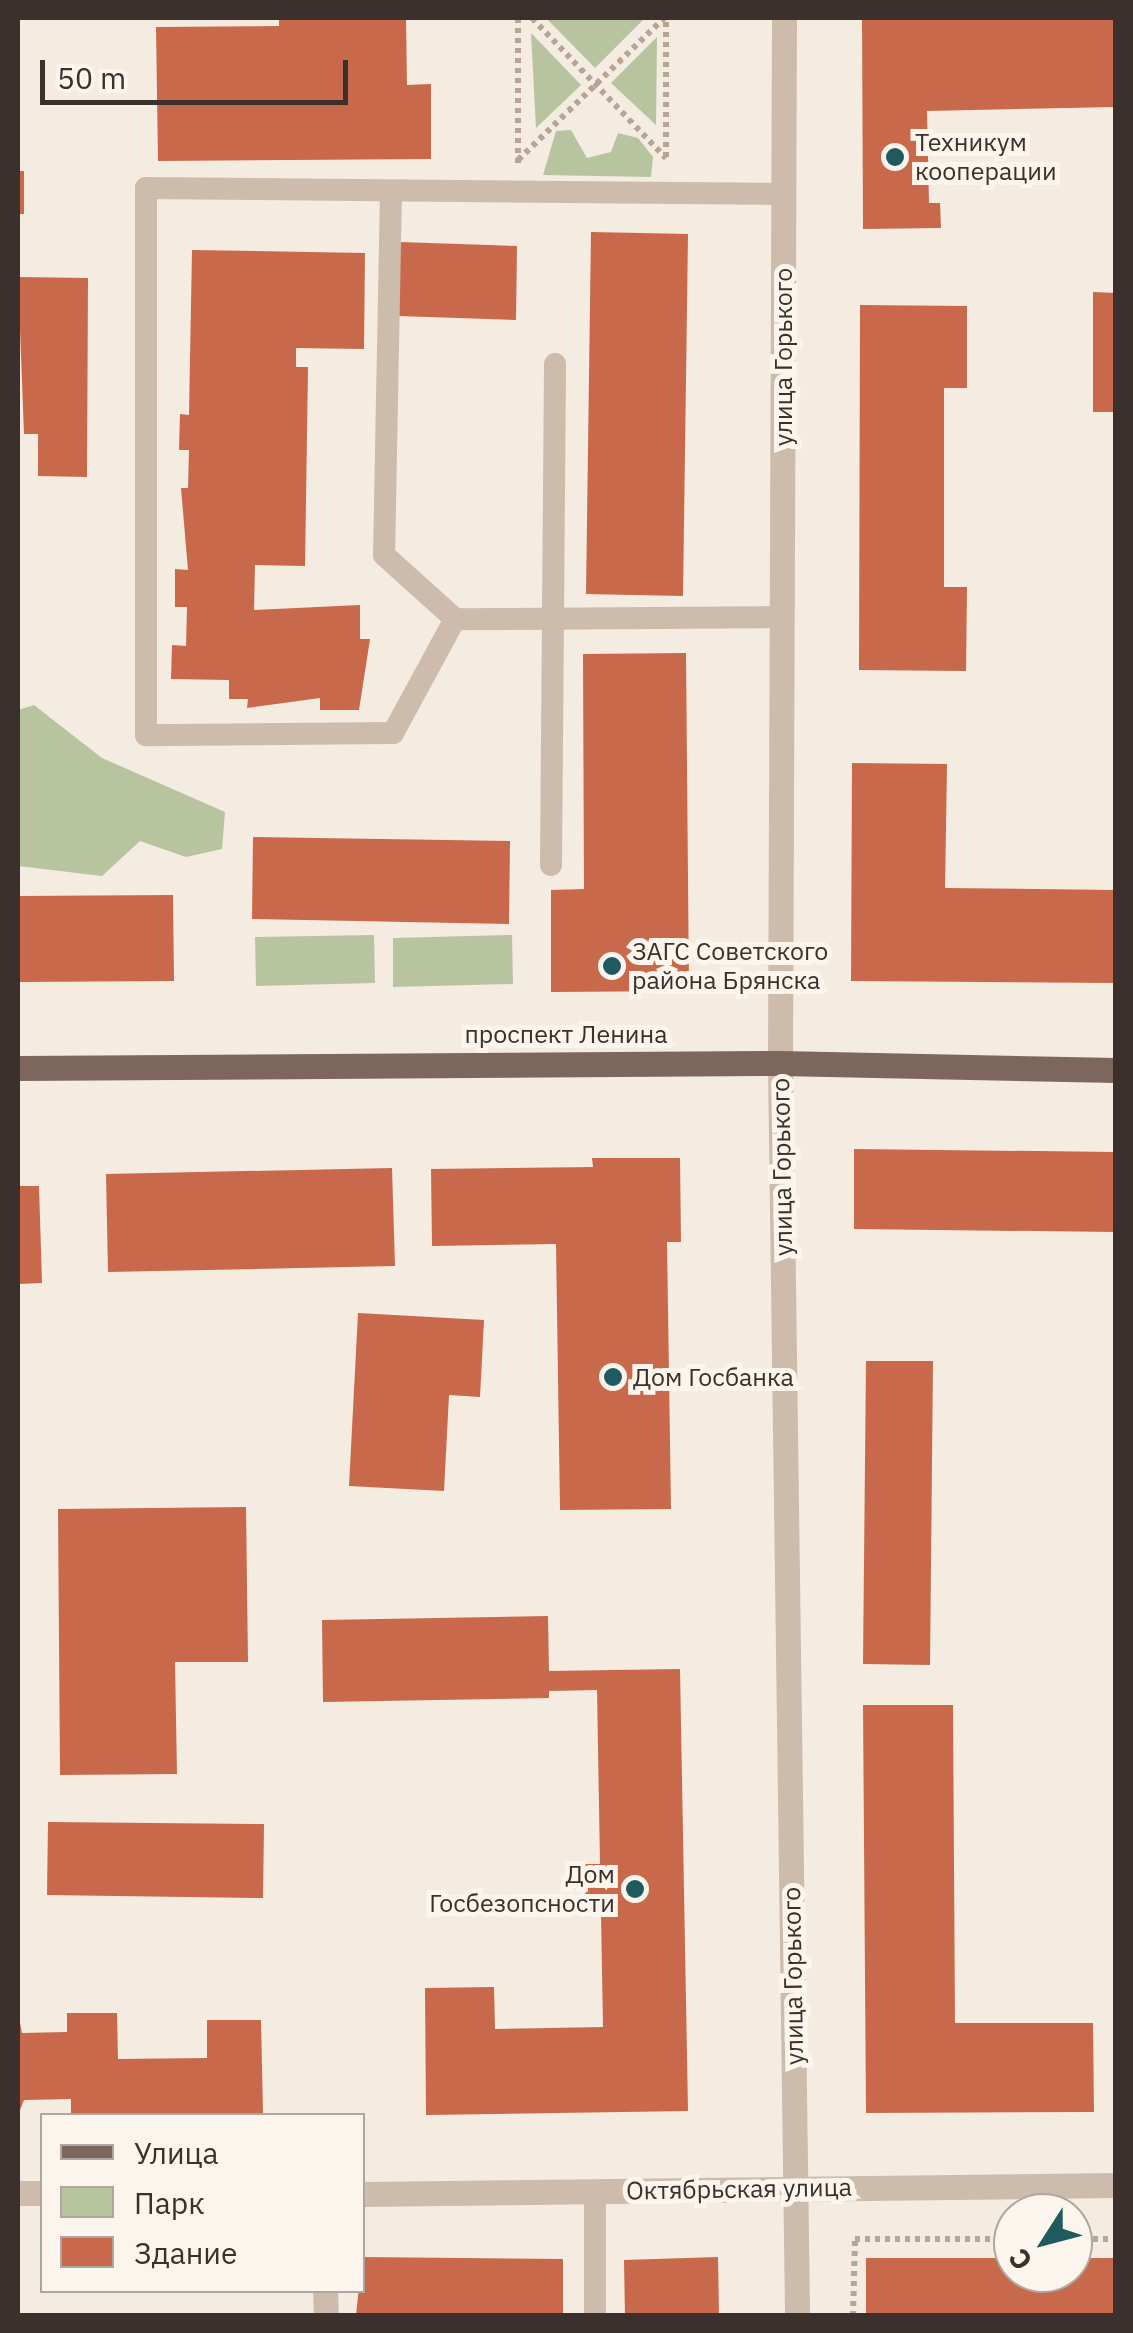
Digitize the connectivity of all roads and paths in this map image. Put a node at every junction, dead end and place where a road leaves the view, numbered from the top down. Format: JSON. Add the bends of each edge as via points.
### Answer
{"nodes":[{"id":1,"x":518,"y":18,"type":"edge"},
{"id":2,"x":532,"y":18,"type":"edge"},
{"id":3,"x":665,"y":18,"type":"edge"},
{"id":4,"x":784,"y":18,"type":"edge"},
{"id":5,"x":596,"y":85,"type":"junction"},
{"id":6,"x":666,"y":158,"type":"junction"},
{"id":7,"x":518,"y":160,"type":"junction"},
{"id":8,"x":390,"y":192,"type":"junction"},
{"id":9,"x":666,"y":193,"type":"junction"},
{"id":10,"x":518,"y":194,"type":"junction"},
{"id":11,"x":784,"y":194,"type":"junction"},
{"id":12,"x":555,"y":364,"type":"dead end"},
{"id":13,"x":782,"y":617,"type":"junction"},
{"id":14,"x":549,"y":618,"type":"junction"},
{"id":15,"x":455,"y":619,"type":"junction"},
{"id":16,"x":551,"y":865,"type":"dead end"},
{"id":17,"x":780,"y":1062,"type":"junction"},
{"id":18,"x":18,"y":1068,"type":"edge"},
{"id":19,"x":1116,"y":1070,"type":"edge"},
{"id":20,"x":1116,"y":2184,"type":"edge"},
{"id":21,"x":796,"y":2188,"type":"junction"},
{"id":22,"x":596,"y":2192,"type":"junction"},
{"id":23,"x":365,"y":2194,"type":"edge"},
{"id":24,"x":993,"y":2239,"type":"edge"},
{"id":25,"x":596,"y":2316,"type":"edge"},
{"id":26,"x":797,"y":2316,"type":"edge"},
{"id":27,"x":853,"y":2316,"type":"edge"}],
"edges":[{"from":1,"to":7,"type":"path"},
{"from":2,"to":5,"type":"path"},
{"from":3,"to":5,"type":"path"},
{"from":3,"to":6,"type":"path"},
{"from":4,"to":11,"type":"street","name":"улица Горького"},
{"from":5,"to":6,"type":"path"},
{"from":5,"to":7,"type":"path"},
{"from":6,"to":9,"type":"path"},
{"from":7,"to":10,"type":"path"},
{"from":8,"to":10,"type":"lane"},
{"from":8,"to":15,"type":"lane","via":[[384,555]]},
{"from":8,"to":15,"type":"lane","via":[[146,188],[146,735],[392,733]]},
{"from":9,"to":10,"type":"lane"},
{"from":9,"to":11,"type":"lane"},
{"from":11,"to":13,"type":"street","name":"улица Горького"},
{"from":12,"to":14,"type":"lane"},
{"from":13,"to":14,"type":"lane"},
{"from":13,"to":17,"type":"street","name":"улица Горького"},
{"from":14,"to":15,"type":"lane"},
{"from":14,"to":16,"type":"lane"},
{"from":17,"to":18,"type":"main road","name":"проспект Ленина"},
{"from":17,"to":19,"type":"main road","name":"проспект Ленина"},
{"from":17,"to":21,"type":"street","name":"улица Горького"},
{"from":20,"to":21,"type":"street","name":"Октябрьская улица"},
{"from":21,"to":22,"type":"street","name":"Октябрьская улица"},
{"from":21,"to":26,"type":"street","name":"улица Горького"},
{"from":22,"to":23,"type":"street","name":"Октябрьская улица"},
{"from":22,"to":25,"type":"lane"},
{"from":24,"to":27,"type":"path","via":[[854,2239]]}]}
